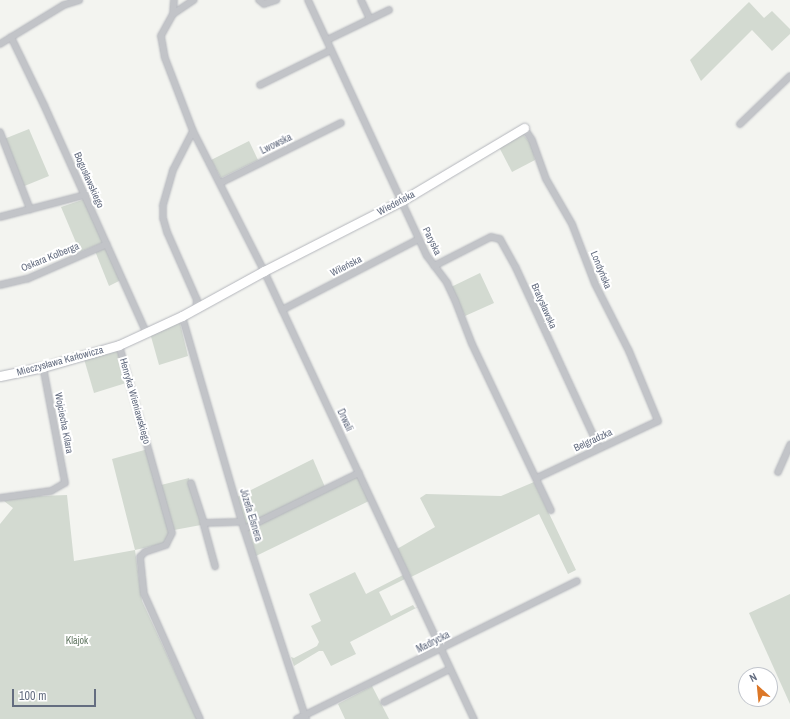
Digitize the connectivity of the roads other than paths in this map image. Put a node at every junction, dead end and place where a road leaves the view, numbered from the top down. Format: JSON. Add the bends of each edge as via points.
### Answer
{"nodes":[{"id":1,"x":79,"y":0,"type":"edge"},
{"id":2,"x":174,"y":0,"type":"edge"},
{"id":3,"x":194,"y":0,"type":"edge"},
{"id":4,"x":259,"y":0,"type":"edge"},
{"id":5,"x":276,"y":0,"type":"edge"},
{"id":6,"x":308,"y":0,"type":"edge"},
{"id":7,"x":361,"y":0,"type":"edge"},
{"id":8,"x":62,"y":3,"type":"edge"},
{"id":9,"x":389,"y":10,"type":"dead end"},
{"id":10,"x":173,"y":14,"type":"junction"},
{"id":11,"x":370,"y":19,"type":"junction"},
{"id":12,"x":11,"y":38,"type":"junction"},
{"id":13,"x":327,"y":40,"type":"junction"},
{"id":14,"x":0,"y":44,"type":"edge"},
{"id":15,"x":331,"y":50,"type":"junction"},
{"id":16,"x":790,"y":76,"type":"edge"},
{"id":17,"x":260,"y":85,"type":"dead end"},
{"id":18,"x":341,"y":123,"type":"dead end"},
{"id":19,"x":740,"y":124,"type":"dead end"},
{"id":20,"x":524,"y":128,"type":"joint"},
{"id":21,"x":193,"y":131,"type":"junction"},
{"id":22,"x":0,"y":132,"type":"edge"},
{"id":23,"x":220,"y":183,"type":"junction"},
{"id":24,"x":85,"y":195,"type":"junction"},
{"id":25,"x":403,"y":200,"type":"junction"},
{"id":26,"x":30,"y":209,"type":"junction"},
{"id":27,"x":0,"y":218,"type":"edge"},
{"id":28,"x":419,"y":239,"type":"junction"},
{"id":29,"x":107,"y":244,"type":"junction"},
{"id":30,"x":434,"y":266,"type":"junction"},
{"id":31,"x":264,"y":271,"type":"junction"},
{"id":32,"x":0,"y":285,"type":"edge"},
{"id":33,"x":196,"y":308,"type":"junction"},
{"id":34,"x":282,"y":310,"type":"junction"},
{"id":35,"x":182,"y":316,"type":"junction"},
{"id":36,"x":146,"y":332,"type":"junction"},
{"id":37,"x":119,"y":345,"type":"junction"},
{"id":38,"x":43,"y":367,"type":"junction"},
{"id":39,"x":0,"y":376,"type":"edge"},
{"id":40,"x":658,"y":421,"type":"joint"},
{"id":41,"x":790,"y":446,"type":"edge"},
{"id":42,"x":599,"y":448,"type":"junction"},
{"id":43,"x":778,"y":472,"type":"dead end"},
{"id":44,"x":359,"y":473,"type":"junction"},
{"id":45,"x":537,"y":478,"type":"junction"},
{"id":46,"x":191,"y":483,"type":"dead end"},
{"id":47,"x":0,"y":498,"type":"edge"},
{"id":48,"x":551,"y":510,"type":"dead end"},
{"id":49,"x":203,"y":522,"type":"junction"},
{"id":50,"x":242,"y":522,"type":"junction"},
{"id":51,"x":244,"y":529,"type":"junction"},
{"id":52,"x":215,"y":566,"type":"dead end"},
{"id":53,"x":577,"y":581,"type":"dead end"},
{"id":54,"x":441,"y":649,"type":"junction"},
{"id":55,"x":450,"y":669,"type":"junction"},
{"id":56,"x":384,"y":702,"type":"dead end"},
{"id":57,"x":306,"y":717,"type":"edge"},
{"id":58,"x":200,"y":719,"type":"edge"},
{"id":59,"x":297,"y":719,"type":"edge"},
{"id":60,"x":474,"y":719,"type":"edge"}],
"edges":[{"from":1,"to":8,"type":"street"},
{"from":2,"to":10,"type":"street"},
{"from":3,"to":10,"type":"street"},
{"from":4,"to":5,"type":"street","via":[[264,4]]},
{"from":6,"to":13,"type":"street","name":"Paryska"},
{"from":7,"to":11,"type":"street"},
{"from":8,"to":12,"type":"street"},
{"from":9,"to":11,"type":"street"},
{"from":10,"to":21,"type":"street","via":[[161,36],[165,58]]},
{"from":11,"to":13,"type":"street"},
{"from":12,"to":14,"type":"street"},
{"from":12,"to":24,"type":"street","name":"Bogusławskiego"},
{"from":13,"to":15,"type":"street","name":"Paryska"},
{"from":15,"to":17,"type":"street"},
{"from":15,"to":25,"type":"street","name":"Paryska"},
{"from":16,"to":19,"type":"street"},
{"from":18,"to":23,"type":"street","name":"Lwowska"},
{"from":20,"to":25,"type":"street","name":"Wiedeńska"},
{"from":20,"to":40,"type":"street","name":"Londyńska","via":[[532,140],[546,179],[572,224],[595,284],[629,351]]},
{"from":21,"to":23,"type":"street","name":"Drwali"},
{"from":21,"to":33,"type":"street","via":[[173,170],[163,212],[166,232],[197,300]]},
{"from":22,"to":26,"type":"street"},
{"from":23,"to":31,"type":"street","name":"Drwali"},
{"from":24,"to":26,"type":"street"},
{"from":24,"to":29,"type":"street","name":"Bogusławskiego"},
{"from":25,"to":28,"type":"street","name":"Paryska"},
{"from":25,"to":31,"type":"street","name":"Wiedeńska"},
{"from":26,"to":27,"type":"street"},
{"from":28,"to":30,"type":"street","name":"Paryska"},
{"from":28,"to":34,"type":"street","name":"Wileńska"},
{"from":29,"to":32,"type":"street","name":"Oskara Kolberga","via":[[27,279]]},
{"from":29,"to":36,"type":"street","name":"Bogusławskiego"},
{"from":30,"to":42,"type":"street","name":"Bratysławska","via":[[491,237],[500,239],[516,268]]},
{"from":30,"to":45,"type":"street","name":"Paryska","via":[[452,294],[472,344]]},
{"from":31,"to":33,"type":"street","name":"Wiedeńska"},
{"from":31,"to":34,"type":"street","name":"Drwali"},
{"from":33,"to":35,"type":"street","name":"Henryka Wieniawskiego"},
{"from":34,"to":44,"type":"street","name":"Drwali"},
{"from":35,"to":36,"type":"street","name":"Henryka Wieniawskiego"},
{"from":35,"to":50,"type":"street","name":"Józefa Elsnera"},
{"from":36,"to":37,"type":"street","name":"Henryka Wieniawskiego"},
{"from":37,"to":38,"type":"street","name":"Mieczysława Karłowicza"},
{"from":37,"to":58,"type":"street","name":"Henryka Wieniawskiego","via":[[172,532],[172,537],[166,545],[145,552],[140,557],[144,594]]},
{"from":38,"to":39,"type":"street","name":"Mieczysława Karłowicza"},
{"from":38,"to":47,"type":"street","name":"Wojciecha Kilara","via":[[65,483],[51,491]]},
{"from":40,"to":42,"type":"street","name":"Belgradzka"},
{"from":41,"to":43,"type":"street"},
{"from":42,"to":45,"type":"street","name":"Belgradzka"},
{"from":44,"to":51,"type":"street"},
{"from":44,"to":54,"type":"street","name":"Drwali"},
{"from":45,"to":48,"type":"street","name":"Paryska"},
{"from":46,"to":49,"type":"street"},
{"from":49,"to":50,"type":"street","via":[[207,525]]},
{"from":49,"to":52,"type":"street"},
{"from":50,"to":51,"type":"street","name":"Józefa Elsnera"},
{"from":51,"to":57,"type":"street","name":"Józefa Elsnera"},
{"from":53,"to":54,"type":"street","name":"Madrycka"},
{"from":54,"to":55,"type":"street","name":"Drwali"},
{"from":54,"to":57,"type":"street","name":"Madrycka"},
{"from":55,"to":56,"type":"street"},
{"from":55,"to":60,"type":"street","name":"Drwali"},
{"from":57,"to":59,"type":"street","name":"Madrycka"}]}
